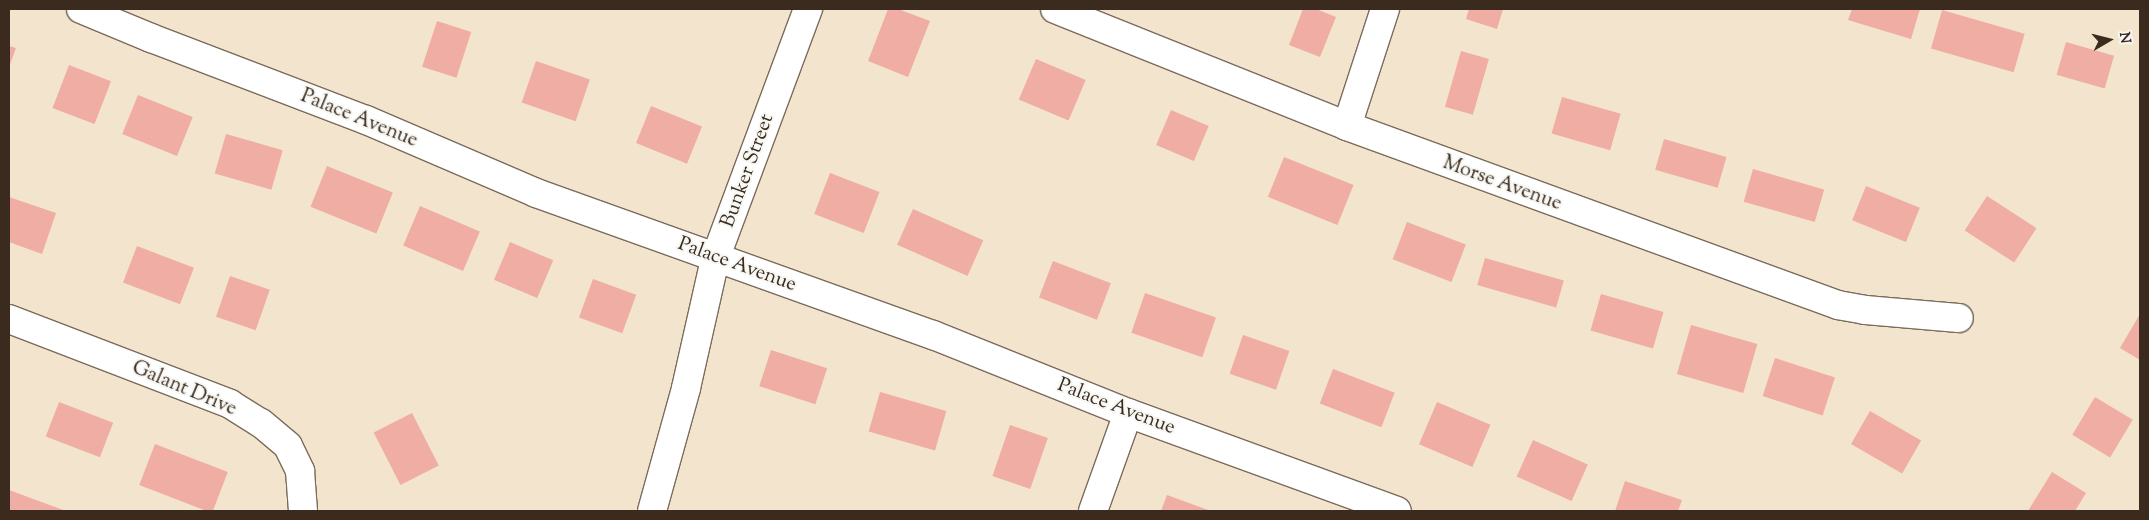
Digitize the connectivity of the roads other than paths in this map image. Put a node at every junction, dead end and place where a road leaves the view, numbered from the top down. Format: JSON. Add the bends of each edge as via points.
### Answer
{"nodes":[{"id":1,"x":81,"y":9,"type":"edge"},
{"id":2,"x":808,"y":9,"type":"edge"},
{"id":3,"x":1055,"y":9,"type":"edge"},
{"id":4,"x":1385,"y":9,"type":"edge"},
{"id":5,"x":1347,"y":126,"type":"junction"},
{"id":6,"x":715,"y":258,"type":"junction"},
{"id":7,"x":1959,"y":318,"type":"dead end"},
{"id":8,"x":9,"y":319,"type":"edge"},
{"id":9,"x":1128,"y":413,"type":"junction"},
{"id":10,"x":303,"y":511,"type":"edge"},
{"id":11,"x":652,"y":511,"type":"edge"},
{"id":12,"x":1094,"y":511,"type":"edge"},
{"id":13,"x":1397,"y":511,"type":"edge"}],
"edges":[{"from":1,"to":6,"type":"street","name":"Palace Avenue","via":[[366,120],[536,193]]},
{"from":2,"to":6,"type":"street","name":"Bunker Street"},
{"from":3,"to":5,"type":"street","name":"Morse Avenue"},
{"from":4,"to":5,"type":"street"},
{"from":5,"to":7,"type":"street","name":"Morse Avenue","via":[[1838,305]]},
{"from":6,"to":9,"type":"street","name":"Palace Avenue","via":[[933,335]]},
{"from":6,"to":11,"type":"street","name":"Bunker Street","via":[[686,388]]},
{"from":8,"to":10,"type":"street","name":"Galant Drive","via":[[230,404],[261,423],[288,446],[300,471]]},
{"from":9,"to":12,"type":"street"},
{"from":9,"to":13,"type":"street","name":"Palace Avenue"}]}
